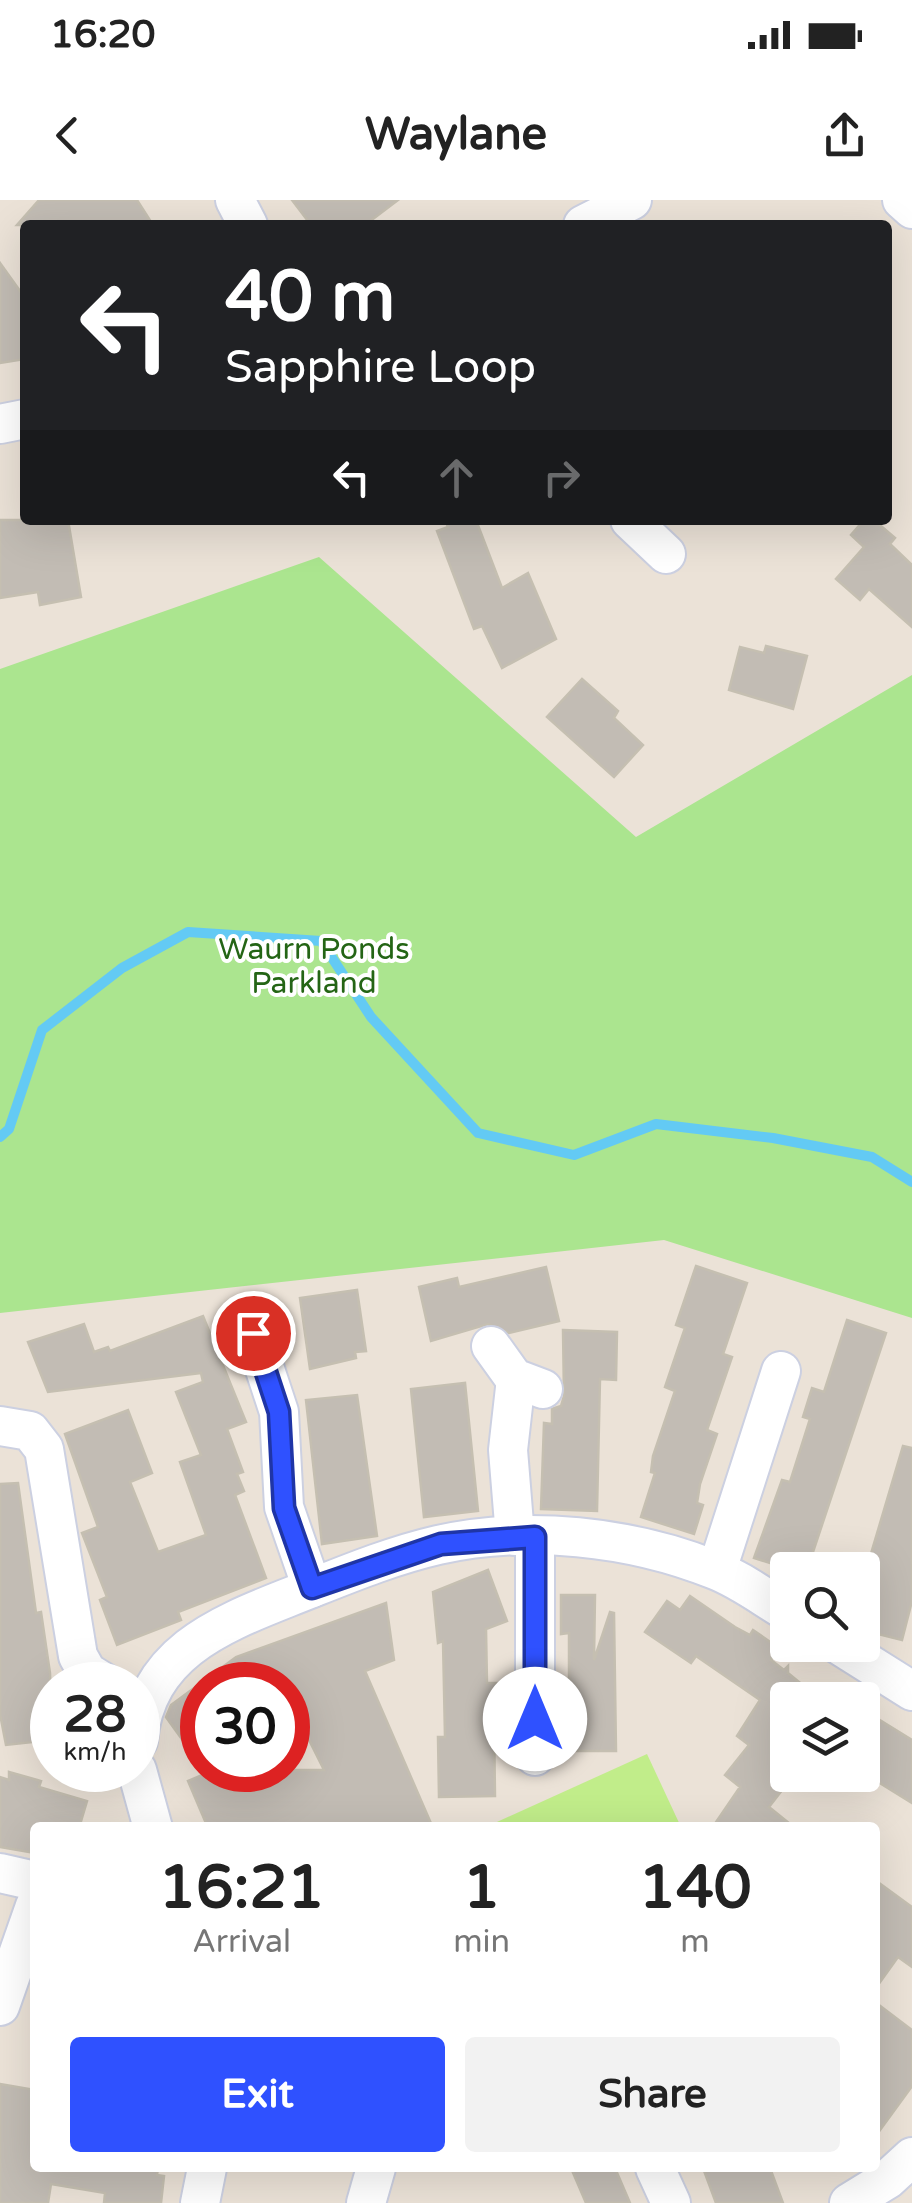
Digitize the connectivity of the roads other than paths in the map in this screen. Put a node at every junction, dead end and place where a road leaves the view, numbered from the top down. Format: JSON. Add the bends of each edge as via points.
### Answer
{"nodes":[{"id":1,"x":632,"y":200,"type":"edge"},
{"id":2,"x":902,"y":200,"type":"edge"},
{"id":3,"x":912,"y":210,"type":"edge"},
{"id":4,"x":593,"y":220,"type":"edge"},
{"id":5,"x":635,"y":525,"type":"edge"},
{"id":6,"x":666,"y":554,"type":"dead end"},
{"id":7,"x":253,"y":1333,"type":"dead end"},
{"id":8,"x":491,"y":1346,"type":"dead end"},
{"id":9,"x":781,"y":1370,"type":"dead end"},
{"id":10,"x":0,"y":1426,"type":"edge"},
{"id":11,"x":525,"y":1536,"type":"junction"},
{"id":12,"x":717,"y":1570,"type":"junction"},
{"id":13,"x":312,"y":1588,"type":"junction"},
{"id":14,"x":770,"y":1601,"type":"edge"},
{"id":15,"x":81,"y":1662,"type":"edge"},
{"id":16,"x":865,"y":1662,"type":"edge"},
{"id":17,"x":160,"y":1676,"type":"edge"},
{"id":18,"x":912,"y":1691,"type":"edge"},
{"id":19,"x":535,"y":1756,"type":"dead end"},
{"id":20,"x":143,"y":1792,"type":"edge"},
{"id":21,"x":152,"y":1822,"type":"edge"},
{"id":22,"x":0,"y":1873,"type":"edge"},
{"id":23,"x":30,"y":1880,"type":"edge"},
{"id":24,"x":30,"y":1920,"type":"edge"},
{"id":25,"x":0,"y":2006,"type":"edge"},
{"id":26,"x":206,"y":2172,"type":"edge"},
{"id":27,"x":375,"y":2172,"type":"edge"},
{"id":28,"x":657,"y":2172,"type":"edge"},
{"id":29,"x":906,"y":2175,"type":"edge"},
{"id":30,"x":200,"y":2203,"type":"edge"},
{"id":31,"x":366,"y":2203,"type":"edge"},
{"id":32,"x":671,"y":2203,"type":"edge"},
{"id":33,"x":849,"y":2203,"type":"edge"}],
"edges":[{"from":1,"to":4,"type":"street"},
{"from":2,"to":3,"type":"street"},
{"from":5,"to":6,"type":"street"},
{"from":7,"to":13,"type":"street","via":[[279,1412],[284,1508]]},
{"from":8,"to":11,"type":"street","via":[[530,1384],[508,1450]]},
{"from":9,"to":12,"type":"street"},
{"from":10,"to":15,"type":"street","via":[[30,1431],[44,1448]]},
{"from":11,"to":12,"type":"street","via":[[634,1546]]},
{"from":11,"to":13,"type":"street","via":[[427,1548]]},
{"from":11,"to":19,"type":"street"},
{"from":12,"to":14,"type":"street"},
{"from":13,"to":17,"type":"street","via":[[230,1620],[196,1640]]},
{"from":16,"to":18,"type":"street"},
{"from":20,"to":21,"type":"street"},
{"from":22,"to":23,"type":"street"},
{"from":24,"to":25,"type":"street"},
{"from":26,"to":30,"type":"street"},
{"from":27,"to":31,"type":"street"},
{"from":28,"to":32,"type":"street"},
{"from":29,"to":33,"type":"street"}]}
